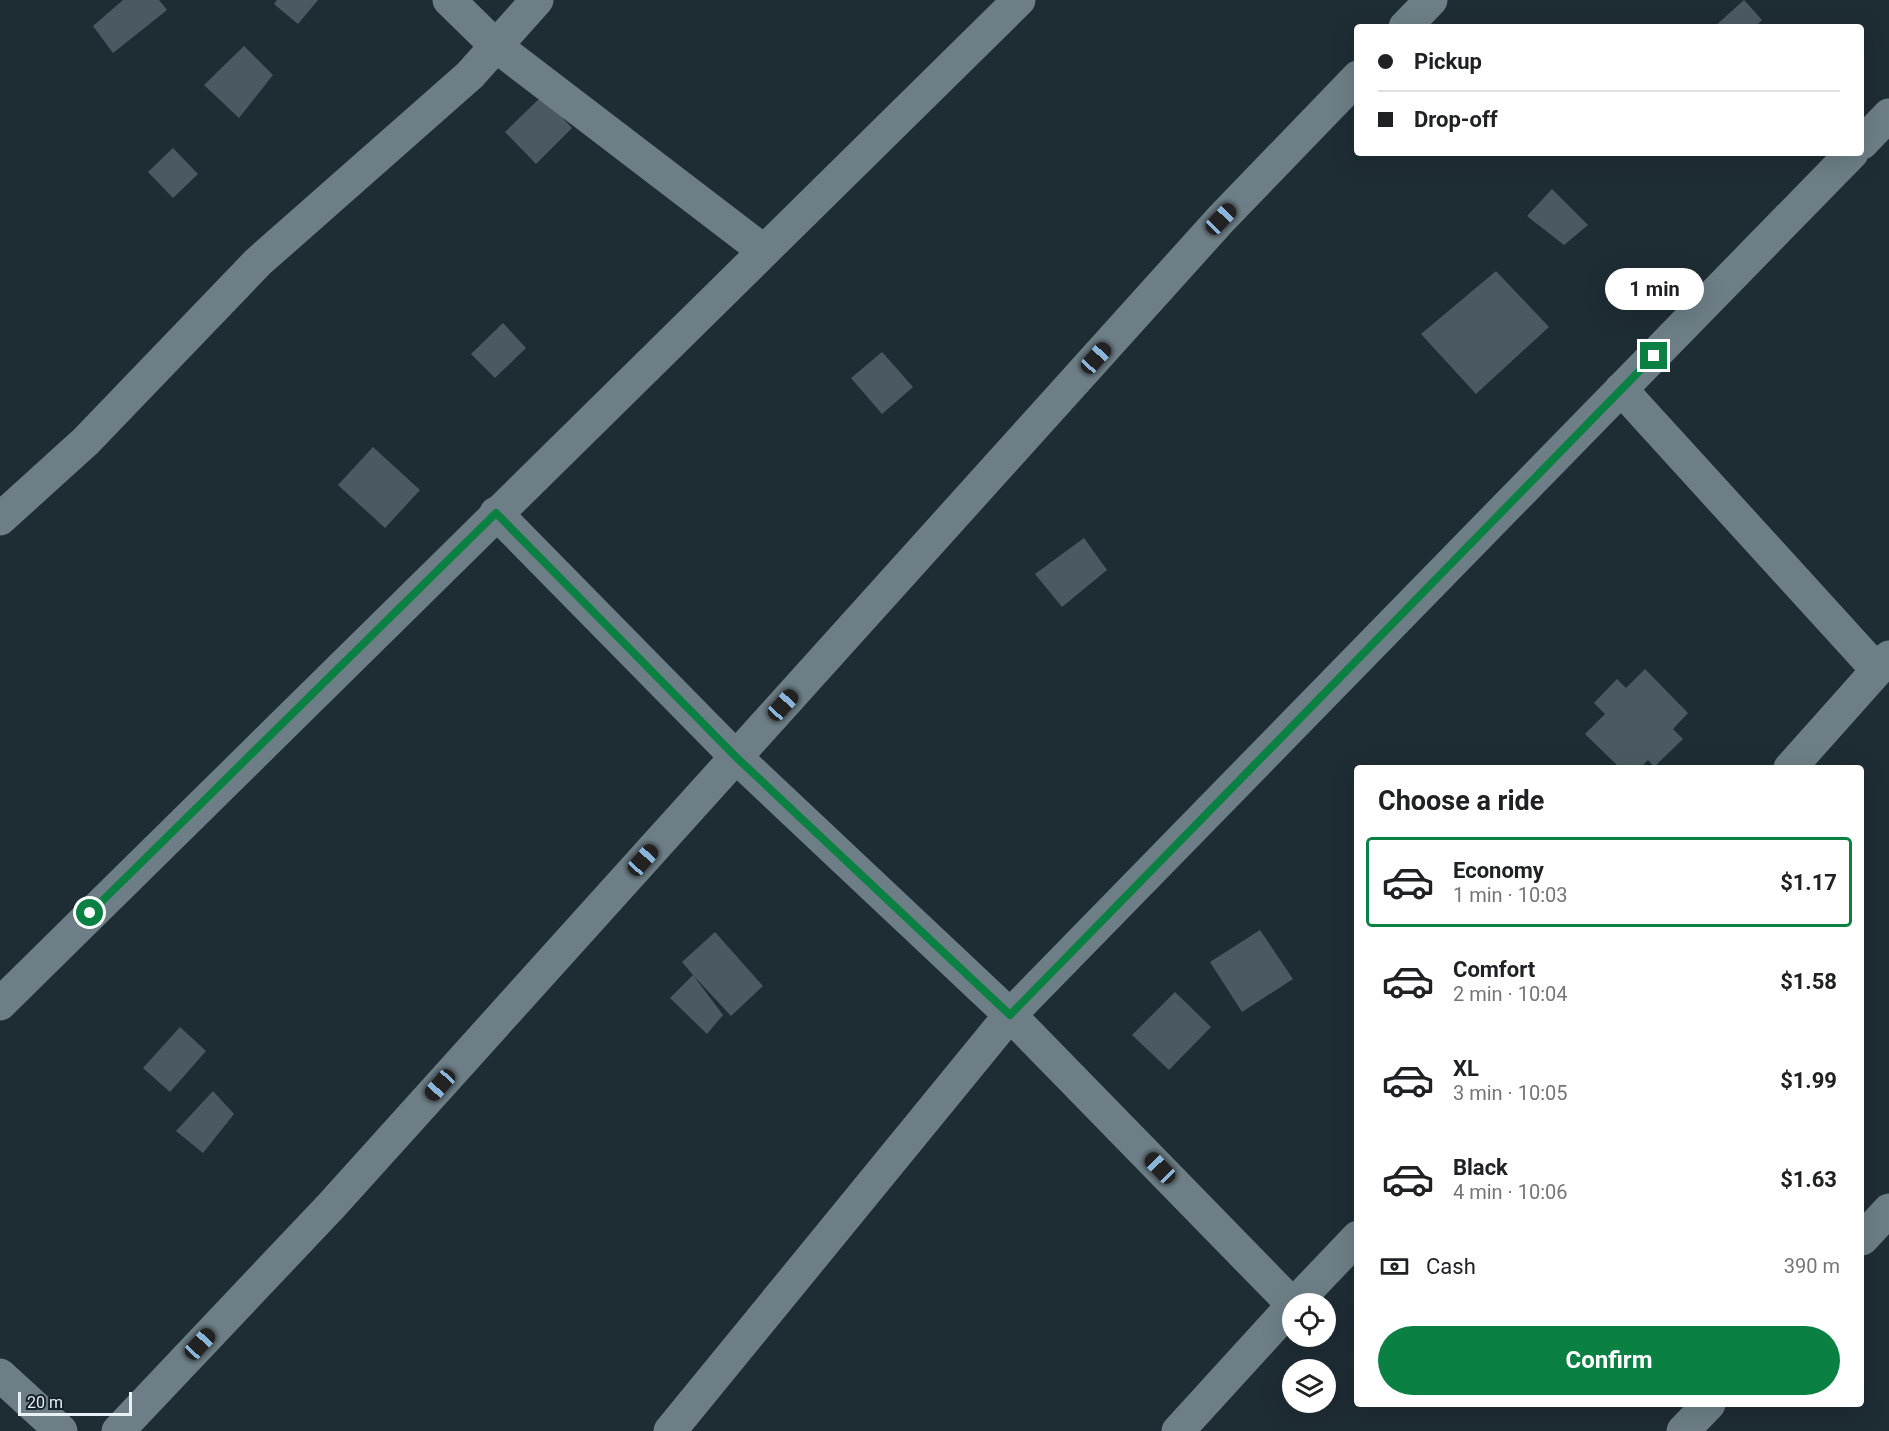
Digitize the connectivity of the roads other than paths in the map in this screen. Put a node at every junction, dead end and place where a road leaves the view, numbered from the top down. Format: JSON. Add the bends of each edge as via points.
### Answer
{"nodes":[{"id":1,"x":449,"y":0,"type":"edge"},
{"id":2,"x":537,"y":0,"type":"edge"},
{"id":3,"x":1019,"y":0,"type":"edge"},
{"id":4,"x":1431,"y":0,"type":"edge"},
{"id":5,"x":1409,"y":24,"type":"edge"},
{"id":6,"x":496,"y":46,"type":"junction"},
{"id":7,"x":1354,"y":81,"type":"edge"},
{"id":8,"x":1889,"y":115,"type":"edge"},
{"id":9,"x":1864,"y":141,"type":"edge"},
{"id":10,"x":1849,"y":156,"type":"edge"},
{"id":11,"x":764,"y":250,"type":"junction"},
{"id":12,"x":1621,"y":389,"type":"junction"},
{"id":13,"x":496,"y":513,"type":"junction"},
{"id":14,"x":0,"y":519,"type":"edge"},
{"id":15,"x":1883,"y":664,"type":"edge"},
{"id":16,"x":736,"y":757,"type":"junction"},
{"id":17,"x":1793,"y":765,"type":"edge"},
{"id":18,"x":0,"y":1004,"type":"edge"},
{"id":19,"x":1010,"y":1015,"type":"junction"},
{"id":20,"x":1889,"y":1210,"type":"edge"},
{"id":21,"x":1864,"y":1237,"type":"edge"},
{"id":22,"x":1354,"y":1241,"type":"edge"},
{"id":23,"x":1282,"y":1293,"type":"edge"},
{"id":24,"x":1304,"y":1293,"type":"edge"},
{"id":25,"x":1282,"y":1316,"type":"edge"},
{"id":26,"x":0,"y":1375,"type":"edge"},
{"id":27,"x":1706,"y":1407,"type":"edge"},
{"id":28,"x":61,"y":1431,"type":"edge"},
{"id":29,"x":118,"y":1431,"type":"edge"},
{"id":30,"x":670,"y":1431,"type":"edge"},
{"id":31,"x":1178,"y":1431,"type":"edge"},
{"id":32,"x":1683,"y":1431,"type":"edge"}],
"edges":[{"from":1,"to":6,"type":"street"},
{"from":2,"to":6,"type":"street"},
{"from":3,"to":11,"type":"street"},
{"from":4,"to":5,"type":"street"},
{"from":6,"to":11,"type":"street"},
{"from":6,"to":14,"type":"street","via":[[470,75],[258,262],[86,441]]},
{"from":7,"to":16,"type":"street","via":[[1221,219]]},
{"from":8,"to":9,"type":"street"},
{"from":10,"to":12,"type":"street"},
{"from":11,"to":13,"type":"street"},
{"from":12,"to":15,"type":"street"},
{"from":12,"to":19,"type":"street"},
{"from":13,"to":16,"type":"street"},
{"from":13,"to":18,"type":"street"},
{"from":15,"to":17,"type":"street"},
{"from":16,"to":19,"type":"street"},
{"from":16,"to":29,"type":"street","via":[[331,1206]]},
{"from":19,"to":23,"type":"street"},
{"from":19,"to":30,"type":"street"},
{"from":20,"to":21,"type":"street"},
{"from":22,"to":24,"type":"street"},
{"from":25,"to":31,"type":"street"},
{"from":26,"to":28,"type":"street"},
{"from":27,"to":32,"type":"street"}]}
